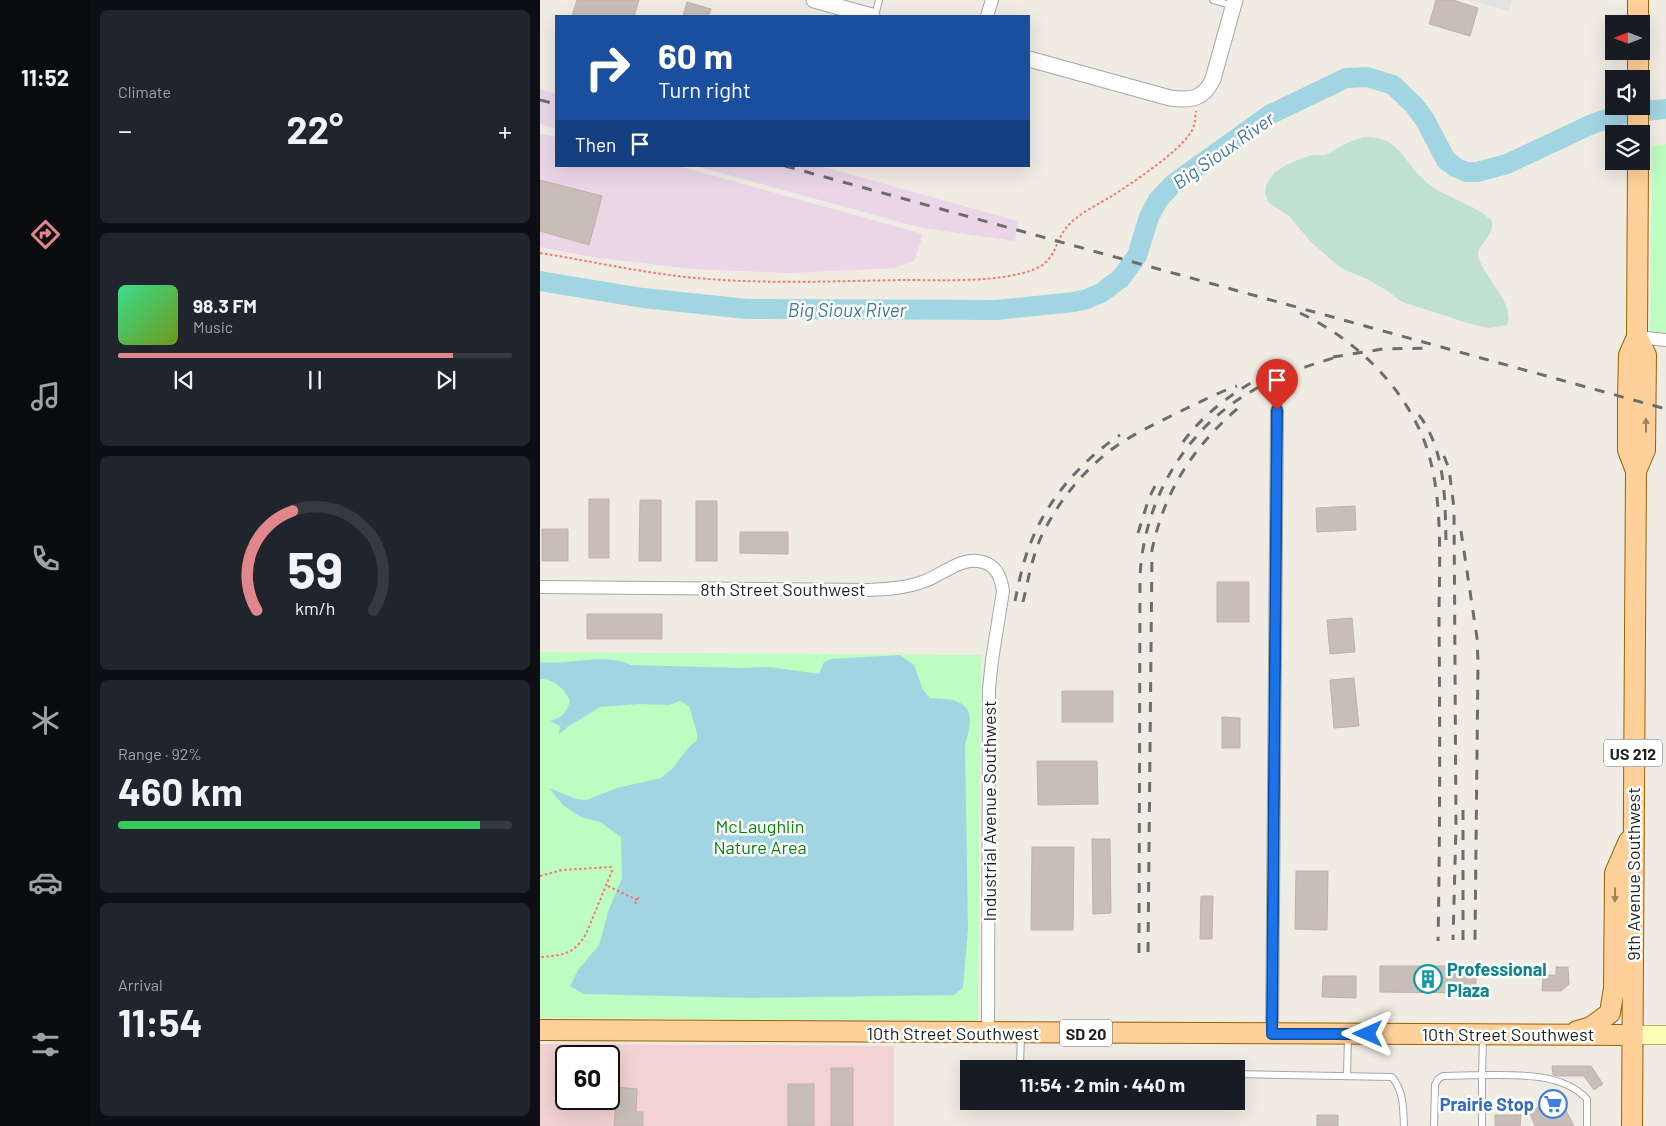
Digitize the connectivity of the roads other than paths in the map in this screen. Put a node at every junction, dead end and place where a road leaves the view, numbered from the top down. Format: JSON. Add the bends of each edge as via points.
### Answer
{"nodes":[{"id":1,"x":814,"y":0,"type":"edge"},
{"id":2,"x":879,"y":0,"type":"edge"},
{"id":3,"x":992,"y":0,"type":"edge"},
{"id":4,"x":1213,"y":0,"type":"edge"},
{"id":5,"x":1638,"y":0,"type":"edge"},
{"id":6,"x":1235,"y":3,"type":"edge"},
{"id":7,"x":869,"y":15,"type":"edge"},
{"id":8,"x":873,"y":15,"type":"edge"},
{"id":9,"x":987,"y":15,"type":"edge"},
{"id":10,"x":1638,"y":15,"type":"edge"},
{"id":11,"x":1030,"y":59,"type":"edge"},
{"id":12,"x":1638,"y":170,"type":"edge"},
{"id":13,"x":1637,"y":337,"type":"junction"},
{"id":14,"x":1666,"y":340,"type":"edge"},
{"id":15,"x":1277,"y":410,"type":"dead end"},
{"id":16,"x":540,"y":587,"type":"edge"},
{"id":17,"x":1003,"y":591,"type":"joint"},
{"id":18,"x":1633,"y":832,"type":"junction"},
{"id":19,"x":540,"y":1030,"type":"edge"},
{"id":20,"x":988,"y":1033,"type":"junction"},
{"id":21,"x":1022,"y":1033,"type":"junction"},
{"id":22,"x":1272,"y":1034,"type":"junction"},
{"id":23,"x":1348,"y":1034,"type":"junction"},
{"id":24,"x":1484,"y":1035,"type":"junction"},
{"id":25,"x":1563,"y":1035,"type":"junction"},
{"id":26,"x":1632,"y":1035,"type":"junction"},
{"id":27,"x":1666,"y":1035,"type":"edge"},
{"id":28,"x":1020,"y":1060,"type":"edge"},
{"id":29,"x":1245,"y":1074,"type":"edge"},
{"id":30,"x":1482,"y":1075,"type":"junction"},
{"id":31,"x":1348,"y":1076,"type":"junction"},
{"id":32,"x":1404,"y":1126,"type":"edge"},
{"id":33,"x":1434,"y":1126,"type":"edge"},
{"id":34,"x":1482,"y":1126,"type":"edge"},
{"id":35,"x":1587,"y":1126,"type":"edge"},
{"id":36,"x":1632,"y":1126,"type":"edge"}],
"edges":[{"from":1,"to":7,"type":"street"},
{"from":2,"to":8,"type":"lane"},
{"from":3,"to":9,"type":"street"},
{"from":4,"to":6,"type":"lane"},
{"from":5,"to":10,"type":"main road"},
{"from":6,"to":11,"type":"street","via":[[1213,79],[1207,90],[1195,98],[1170,98]]},
{"from":12,"to":13,"type":"main road","name":"9th Avenue Southwest","number":"US 212"},
{"from":13,"to":14,"type":"street"},
{"from":13,"to":18,"type":"main road","name":"9th Avenue Southwest","number":"US 212","via":[[1646,355],[1646,450],[1636,471]]},
{"from":15,"to":22,"type":"street"},
{"from":16,"to":17,"type":"street","name":"8th Street Southwest","via":[[868,590],[911,586],[971,560],[989,564],[996,570]]},
{"from":17,"to":20,"type":"street","name":"Industrial Avenue Southwest","via":[[989,689]]},
{"from":18,"to":25,"type":"main road","one_way":true,"via":[[1616,873],[1614,988],[1610,1013],[1592,1027]]},
{"from":18,"to":26,"type":"main road","name":"9th Avenue Southwest","number":"US 212"},
{"from":19,"to":20,"type":"main road","name":"10th Street Southwest","number":"SD 20"},
{"from":20,"to":21,"type":"main road","name":"10th Street Southwest","number":"SD 20"},
{"from":21,"to":22,"type":"main road","name":"10th Street Southwest","number":"SD 20"},
{"from":21,"to":28,"type":"lane"},
{"from":22,"to":23,"type":"main road","name":"10th Street Southwest","number":"SD 20"},
{"from":23,"to":24,"type":"main road","name":"10th Street Southwest","number":"SD 20"},
{"from":23,"to":31,"type":"lane"},
{"from":24,"to":25,"type":"main road","name":"10th Street Southwest","number":"SD 20"},
{"from":24,"to":30,"type":"lane"},
{"from":25,"to":26,"type":"main road","name":"10th Street Southwest","number":"SD 20"},
{"from":26,"to":27,"type":"main road","name":"10th Street Southwest"},
{"from":26,"to":36,"type":"main road","name":"9th Avenue Southwest","number":"US 212"},
{"from":29,"to":31,"type":"lane"},
{"from":30,"to":33,"type":"lane","via":[[1443,1076],[1438,1079],[1435,1084]]},
{"from":30,"to":34,"type":"lane"},
{"from":30,"to":35,"type":"lane","via":[[1534,1076],[1573,1088],[1587,1099]]},
{"from":31,"to":32,"type":"lane","via":[[1392,1077],[1403,1100]]}]}
